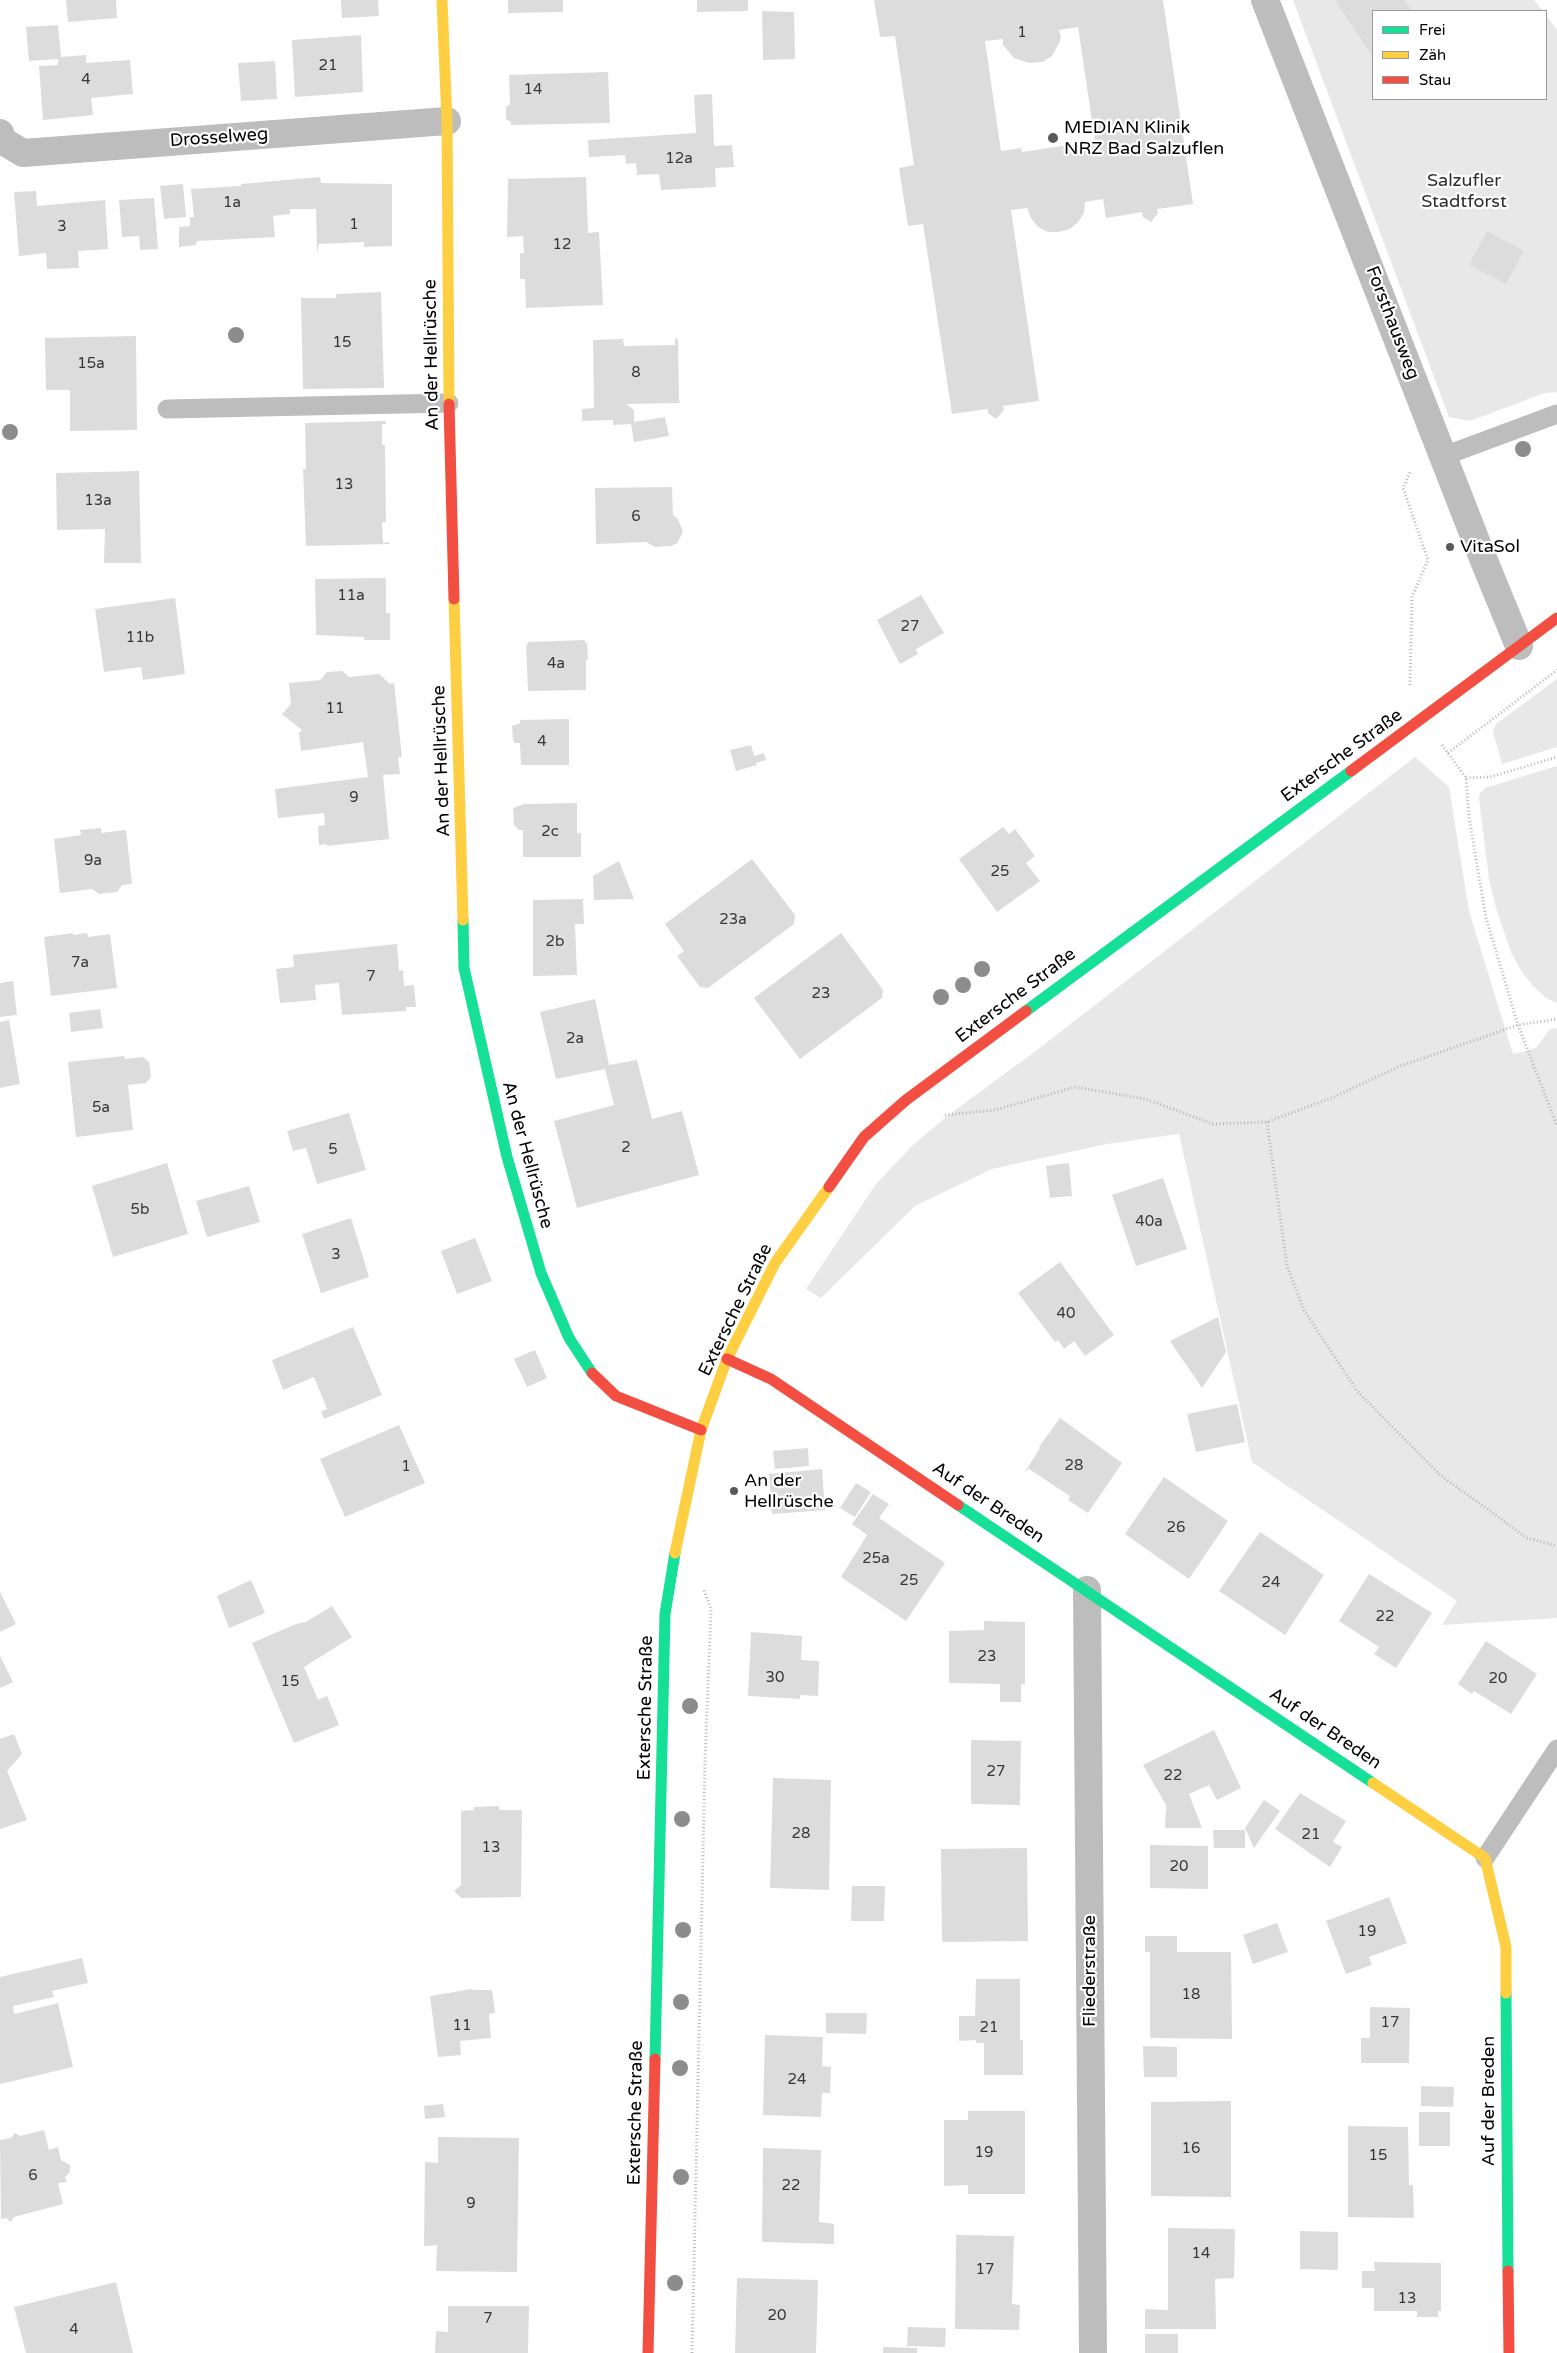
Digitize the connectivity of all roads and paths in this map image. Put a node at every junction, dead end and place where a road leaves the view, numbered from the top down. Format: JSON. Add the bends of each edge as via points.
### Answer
{"nodes":[{"id":1,"x":442,"y":0,"type":"edge"},
{"id":2,"x":1265,"y":0,"type":"edge"},
{"id":3,"x":447,"y":121,"type":"junction"},
{"id":4,"x":0,"y":133,"type":"edge"},
{"id":5,"x":449,"y":403,"type":"junction"},
{"id":6,"x":167,"y":409,"type":"dead end"},
{"id":7,"x":1557,"y":414,"type":"edge"},
{"id":8,"x":1431,"y":423,"type":"junction"},
{"id":9,"x":1444,"y":456,"type":"junction"},
{"id":10,"x":1557,"y":618,"type":"edge"},
{"id":11,"x":1519,"y":646,"type":"junction"},
{"id":12,"x":1557,"y":670,"type":"edge"},
{"id":13,"x":1422,"y":719,"type":"junction"},
{"id":14,"x":1448,"y":753,"type":"junction"},
{"id":15,"x":1557,"y":757,"type":"edge"},
{"id":16,"x":1466,"y":778,"type":"junction"},
{"id":17,"x":1557,"y":1019,"type":"edge"},
{"id":18,"x":1518,"y":1025,"type":"junction"},
{"id":19,"x":906,"y":1100,"type":"junction"},
{"id":20,"x":1267,"y":1122,"type":"junction"},
{"id":21,"x":1557,"y":1126,"type":"edge"},
{"id":22,"x":727,"y":1359,"type":"junction"},
{"id":23,"x":701,"y":1430,"type":"junction"},
{"id":24,"x":1557,"y":1546,"type":"edge"},
{"id":25,"x":702,"y":1583,"type":"dead end"},
{"id":26,"x":1087,"y":1590,"type":"junction"},
{"id":27,"x":1557,"y":1749,"type":"edge"},
{"id":28,"x":1485,"y":1858,"type":"junction"},
{"id":29,"x":648,"y":2353,"type":"edge"},
{"id":30,"x":692,"y":2353,"type":"edge"},
{"id":31,"x":1093,"y":2353,"type":"edge"},
{"id":32,"x":1508,"y":2353,"type":"edge"}],
"edges":[{"from":1,"to":3,"type":"street","name":"An der Hellrüsche"},
{"from":2,"to":8,"type":"street","name":"Forsthausweg"},
{"from":3,"to":4,"type":"street","name":"Drosselweg","via":[[23,153],[2,141]]},
{"from":3,"to":5,"type":"street","name":"An der Hellrüsche"},
{"from":5,"to":6,"type":"lane"},
{"from":5,"to":23,"type":"street","name":"An der Hellrüsche","via":[[464,968],[508,1157],[542,1273],[569,1338],[595,1378],[616,1396]]},
{"from":7,"to":9,"type":"lane"},
{"from":8,"to":9,"type":"street","name":"Forsthausweg"},
{"from":8,"to":13,"type":"path","via":[[1403,488],[1428,560],[1412,597],[1409,701]]},
{"from":9,"to":11,"type":"street","name":"Forsthausweg"},
{"from":10,"to":11,"type":"street","name":"Extersche Straße"},
{"from":11,"to":13,"type":"street","name":"Extersche Straße"},
{"from":12,"to":14,"type":"path"},
{"from":13,"to":14,"type":"path"},
{"from":13,"to":19,"type":"street","name":"Extersche Straße"},
{"from":14,"to":16,"type":"path"},
{"from":15,"to":16,"type":"path","via":[[1490,777]]},
{"from":16,"to":18,"type":"path","via":[[1469,817],[1486,918]]},
{"from":17,"to":18,"type":"path"},
{"from":18,"to":20,"type":"path","via":[[1398,1067],[1334,1097]]},
{"from":18,"to":21,"type":"path"},
{"from":19,"to":20,"type":"path","via":[[946,1114],[995,1110],[1075,1087],[1146,1099],[1213,1124]]},
{"from":19,"to":22,"type":"street","name":"Extersche Straße","via":[[864,1138],[775,1263]]},
{"from":20,"to":24,"type":"path","via":[[1287,1266],[1304,1310],[1357,1391],[1439,1474],[1527,1538]]},
{"from":22,"to":23,"type":"street","name":"Extersche Straße"},
{"from":22,"to":26,"type":"street","name":"Auf der Breden","via":[[771,1379]]},
{"from":23,"to":29,"type":"street","name":"Extersche Straße","via":[[680,1523],[665,1614]]},
{"from":25,"to":30,"type":"path","via":[[711,1609],[704,1762]]},
{"from":26,"to":28,"type":"street","name":"Auf der Breden"},
{"from":26,"to":31,"type":"street","name":"Fliederstraße"},
{"from":27,"to":28,"type":"lane"},
{"from":28,"to":32,"type":"street","name":"Auf der Breden","via":[[1506,1947]]}]}
